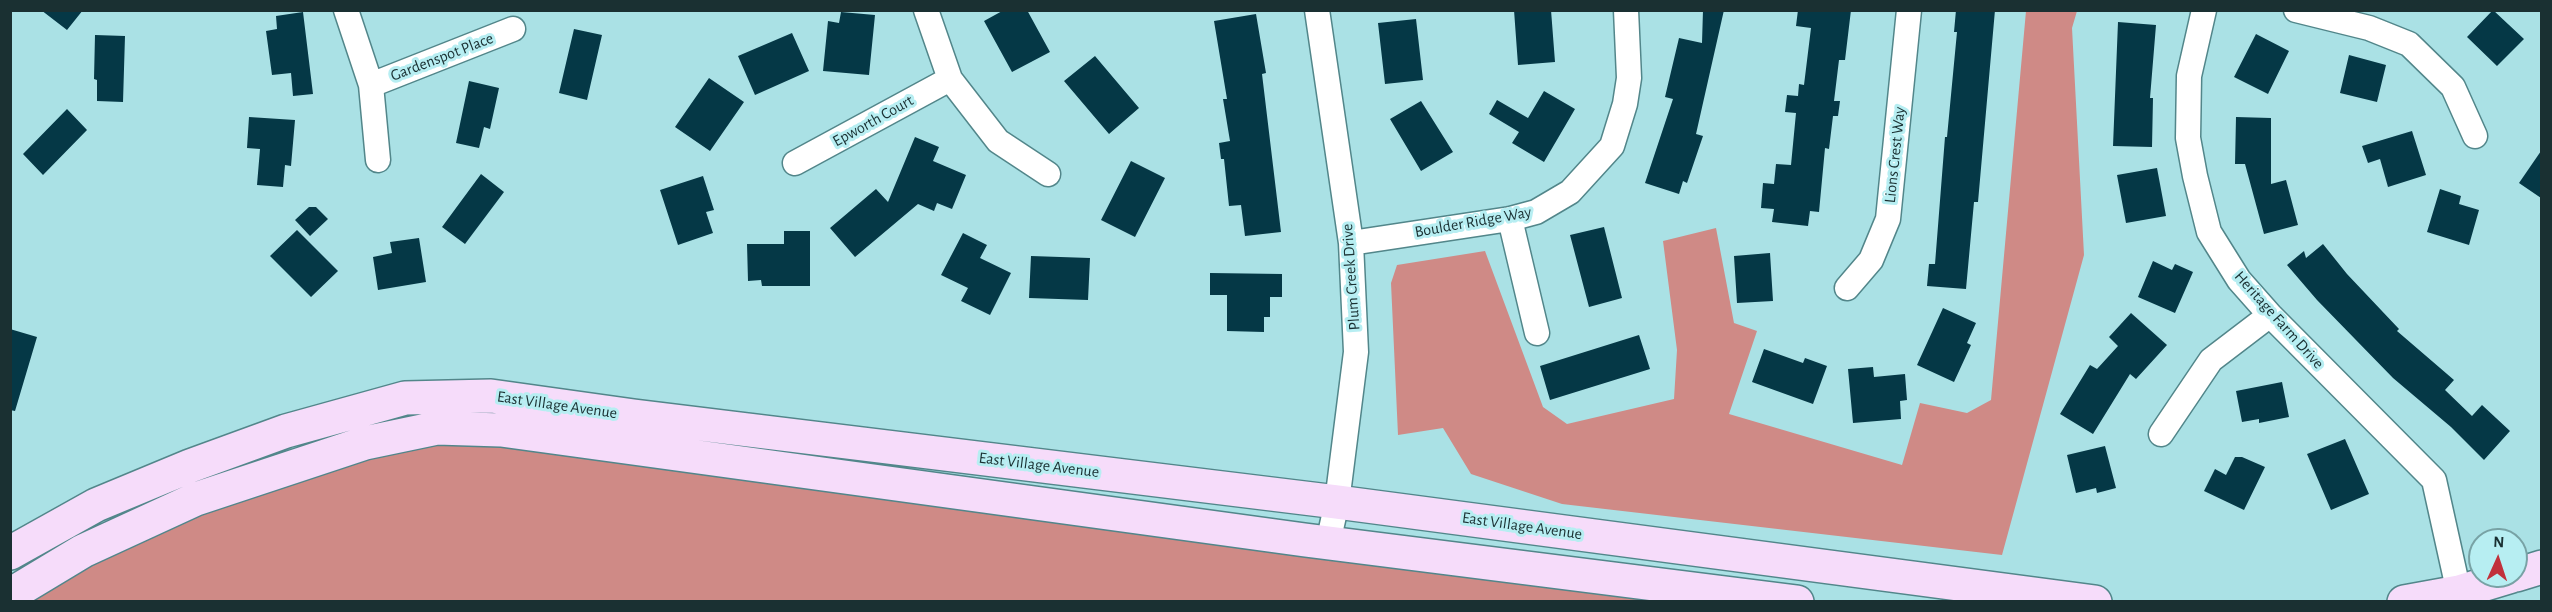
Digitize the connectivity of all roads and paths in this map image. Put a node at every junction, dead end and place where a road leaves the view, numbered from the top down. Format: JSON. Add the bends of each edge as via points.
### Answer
{"nodes":[{"id":1,"x":346,"y":10,"type":"edge"},
{"id":2,"x":926,"y":10,"type":"edge"},
{"id":3,"x":1317,"y":10,"type":"edge"},
{"id":4,"x":1626,"y":10,"type":"edge"},
{"id":5,"x":1909,"y":10,"type":"edge"},
{"id":6,"x":2204,"y":10,"type":"edge"},
{"id":7,"x":2296,"y":10,"type":"edge"},
{"id":8,"x":513,"y":29,"type":"dead end"},
{"id":9,"x":950,"y":79,"type":"junction"},
{"id":10,"x":370,"y":85,"type":"junction"},
{"id":11,"x":2475,"y":136,"type":"dead end"},
{"id":12,"x":378,"y":160,"type":"dead end"},
{"id":13,"x":795,"y":163,"type":"dead end"},
{"id":14,"x":1048,"y":174,"type":"dead end"},
{"id":15,"x":1510,"y":219,"type":"junction"},
{"id":16,"x":1351,"y":243,"type":"junction"},
{"id":17,"x":1848,"y":288,"type":"dead end"},
{"id":18,"x":2270,"y":315,"type":"junction"},
{"id":19,"x":1537,"y":333,"type":"dead end"},
{"id":20,"x":2161,"y":434,"type":"dead end"},
{"id":21,"x":1337,"y":502,"type":"junction"},
{"id":22,"x":1328,"y":543,"type":"junction"},
{"id":23,"x":10,"y":553,"type":"edge"},
{"id":24,"x":2482,"y":588,"type":"edge"},
{"id":25,"x":10,"y":595,"type":"edge"},
{"id":26,"x":2460,"y":597,"type":"edge"},
{"id":27,"x":1797,"y":602,"type":"edge"},
{"id":28,"x":2095,"y":602,"type":"edge"},
{"id":29,"x":2404,"y":602,"type":"edge"}],
"edges":[{"from":1,"to":10,"type":"street"},
{"from":2,"to":9,"type":"street"},
{"from":3,"to":16,"type":"street","name":"Plum Creek Drive"},
{"from":4,"to":15,"type":"street","name":"Boulder Ridge Way","via":[[1629,78],[1612,146],[1570,192],[1536,212]]},
{"from":5,"to":17,"type":"street","name":"Lions Crest Way","via":[[1888,219],[1871,260]]},
{"from":6,"to":18,"type":"street","name":"Heritage Farm Drive","via":[[2189,76],[2188,138],[2195,176],[2209,231],[2239,279]]},
{"from":7,"to":11,"type":"street","via":[[2369,28],[2409,44],[2453,87]]},
{"from":8,"to":10,"type":"street","name":"Gardenspot Place"},
{"from":9,"to":13,"type":"street","name":"Epworth Court"},
{"from":9,"to":14,"type":"street","via":[[998,141]]},
{"from":10,"to":12,"type":"street"},
{"from":15,"to":16,"type":"street","name":"Boulder Ridge Way"},
{"from":15,"to":19,"type":"street"},
{"from":16,"to":21,"type":"street","name":"Plum Creek Drive","via":[[1356,351]]},
{"from":18,"to":20,"type":"street","via":[[2211,360]]},
{"from":18,"to":26,"type":"street","name":"Heritage Farm Drive","via":[[2434,480]]},
{"from":21,"to":22,"type":"street","name":"Plum Creek Drive"},
{"from":21,"to":23,"type":"street","name":"East Village Avenue","via":[[491,396],[405,398],[296,428],[190,466],[96,505]]},
{"from":21,"to":28,"type":"street","name":"East Village Avenue"},
{"from":22,"to":25,"type":"street","name":"East Village Avenue","via":[[513,432],[436,428],[365,443],[196,499],[83,551]]},
{"from":22,"to":27,"type":"street","name":"East Village Avenue"},
{"from":24,"to":26,"type":"street"},
{"from":26,"to":29,"type":"street"}]}
